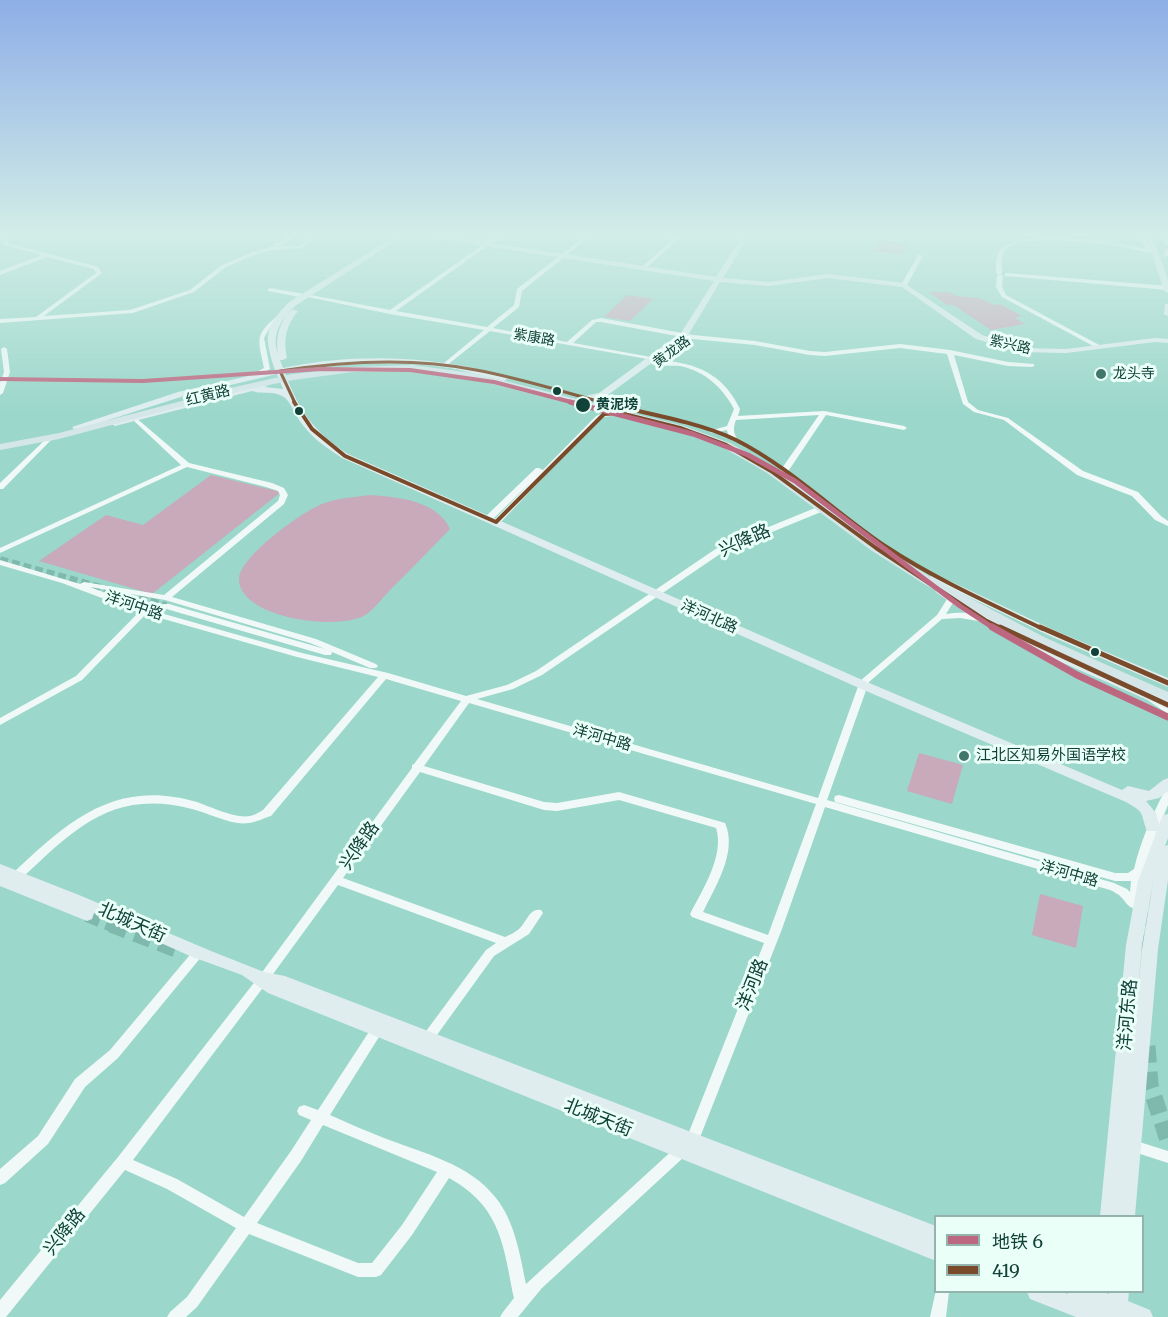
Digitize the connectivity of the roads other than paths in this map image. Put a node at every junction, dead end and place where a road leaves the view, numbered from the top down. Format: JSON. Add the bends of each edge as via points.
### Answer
{"nodes":[{"id":1,"x":71,"y":293,"type":"edge"},
{"id":2,"x":185,"y":293,"type":"edge"},
{"id":3,"x":288,"y":293,"type":"edge"},
{"id":4,"x":313,"y":293,"type":"edge"},
{"id":5,"x":416,"y":293,"type":"edge"},
{"id":6,"x":519,"y":293,"type":"edge"},
{"id":7,"x":712,"y":293,"type":"edge"},
{"id":8,"x":918,"y":293,"type":"edge"},
{"id":9,"x":1003,"y":293,"type":"edge"},
{"id":10,"x":307,"y":297,"type":"junction"},
{"id":11,"x":1168,"y":306,"type":"edge"},
{"id":12,"x":390,"y":312,"type":"junction"},
{"id":13,"x":1168,"y":314,"type":"edge"},
{"id":14,"x":278,"y":318,"type":"junction"},
{"id":15,"x":35,"y":320,"type":"junction"},
{"id":16,"x":0,"y":321,"type":"edge"},
{"id":17,"x":488,"y":330,"type":"junction"},
{"id":18,"x":1168,"y":335,"type":"edge"},
{"id":19,"x":689,"y":336,"type":"junction"},
{"id":20,"x":1168,"y":341,"type":"edge"},
{"id":21,"x":568,"y":344,"type":"junction"},
{"id":22,"x":275,"y":346,"type":"junction"},
{"id":23,"x":1097,"y":346,"type":"junction"},
{"id":24,"x":4,"y":349,"type":"dead end"},
{"id":25,"x":950,"y":352,"type":"junction"},
{"id":26,"x":667,"y":361,"type":"junction"},
{"id":27,"x":267,"y":362,"type":"junction"},
{"id":28,"x":653,"y":362,"type":"junction"},
{"id":29,"x":436,"y":364,"type":"junction"},
{"id":30,"x":446,"y":364,"type":"junction"},
{"id":31,"x":1032,"y":365,"type":"dead end"},
{"id":32,"x":286,"y":375,"type":"junction"},
{"id":33,"x":249,"y":378,"type":"junction"},
{"id":34,"x":502,"y":380,"type":"junction"},
{"id":35,"x":0,"y":393,"type":"edge"},
{"id":36,"x":291,"y":397,"type":"junction"},
{"id":37,"x":205,"y":400,"type":"junction"},
{"id":38,"x":591,"y":402,"type":"junction"},
{"id":39,"x":612,"y":402,"type":"junction"},
{"id":40,"x":824,"y":413,"type":"junction"},
{"id":41,"x":134,"y":416,"type":"junction"},
{"id":42,"x":735,"y":418,"type":"junction"},
{"id":43,"x":730,"y":427,"type":"junction"},
{"id":44,"x":81,"y":428,"type":"junction"},
{"id":45,"x":904,"y":428,"type":"dead end"},
{"id":46,"x":712,"y":431,"type":"junction"},
{"id":47,"x":49,"y":439,"type":"junction"},
{"id":48,"x":735,"y":440,"type":"junction"},
{"id":49,"x":0,"y":444,"type":"edge"},
{"id":50,"x":186,"y":465,"type":"junction"},
{"id":51,"x":784,"y":471,"type":"junction"},
{"id":52,"x":0,"y":487,"type":"edge"},
{"id":53,"x":824,"y":508,"type":"junction"},
{"id":54,"x":494,"y":519,"type":"junction"},
{"id":55,"x":1168,"y":524,"type":"edge"},
{"id":56,"x":0,"y":551,"type":"edge"},
{"id":57,"x":0,"y":562,"type":"edge"},
{"id":58,"x":932,"y":579,"type":"junction"},
{"id":59,"x":65,"y":581,"type":"junction"},
{"id":60,"x":660,"y":593,"type":"junction"},
{"id":61,"x":952,"y":598,"type":"junction"},
{"id":62,"x":164,"y":605,"type":"junction"},
{"id":63,"x":145,"y":611,"type":"junction"},
{"id":64,"x":990,"y":615,"type":"junction"},
{"id":65,"x":940,"y":617,"type":"junction"},
{"id":66,"x":363,"y":666,"type":"junction"},
{"id":67,"x":385,"y":675,"type":"junction"},
{"id":68,"x":864,"y":683,"type":"junction"},
{"id":69,"x":1166,"y":684,"type":"edge"},
{"id":70,"x":480,"y":696,"type":"junction"},
{"id":71,"x":1148,"y":696,"type":"junction"},
{"id":72,"x":1168,"y":697,"type":"edge"},
{"id":73,"x":467,"y":699,"type":"junction"},
{"id":74,"x":1168,"y":705,"type":"edge"},
{"id":75,"x":1168,"y":711,"type":"edge"},
{"id":76,"x":0,"y":722,"type":"edge"},
{"id":77,"x":416,"y":767,"type":"junction"},
{"id":78,"x":1168,"y":783,"type":"edge"},
{"id":79,"x":1168,"y":794,"type":"edge"},
{"id":80,"x":823,"y":798,"type":"junction"},
{"id":81,"x":1168,"y":819,"type":"edge"},
{"id":82,"x":1152,"y":827,"type":"junction"},
{"id":83,"x":1168,"y":850,"type":"edge"},
{"id":84,"x":1168,"y":868,"type":"edge"},
{"id":85,"x":0,"y":869,"type":"edge"},
{"id":86,"x":1137,"y":873,"type":"junction"},
{"id":87,"x":17,"y":876,"type":"junction"},
{"id":88,"x":0,"y":880,"type":"edge"},
{"id":89,"x":336,"y":880,"type":"junction"},
{"id":90,"x":1159,"y":886,"type":"junction"},
{"id":91,"x":1134,"y":904,"type":"junction"},
{"id":92,"x":537,"y":913,"type":"dead end"},
{"id":93,"x":87,"y":915,"type":"tunnel mouth"},
{"id":94,"x":771,"y":941,"type":"junction"},
{"id":95,"x":505,"y":942,"type":"junction"},
{"id":96,"x":1134,"y":945,"type":"junction"},
{"id":97,"x":198,"y":953,"type":"junction"},
{"id":98,"x":264,"y":978,"type":"junction"},
{"id":99,"x":380,"y":1025,"type":"junction"},
{"id":100,"x":425,"y":1042,"type":"junction"},
{"id":101,"x":304,"y":1111,"type":"dead end"},
{"id":102,"x":321,"y":1118,"type":"junction"},
{"id":103,"x":687,"y":1146,"type":"junction"},
{"id":104,"x":1133,"y":1146,"type":"junction"},
{"id":105,"x":1168,"y":1157,"type":"edge"},
{"id":106,"x":123,"y":1162,"type":"junction"},
{"id":107,"x":446,"y":1170,"type":"junction"},
{"id":108,"x":0,"y":1178,"type":"edge"},
{"id":109,"x":1109,"y":1215,"type":"edge"},
{"id":110,"x":1126,"y":1215,"type":"edge"},
{"id":111,"x":247,"y":1226,"type":"junction"},
{"id":112,"x":934,"y":1235,"type":"edge"},
{"id":113,"x":934,"y":1251,"type":"edge"},
{"id":114,"x":942,"y":1293,"type":"edge"},
{"id":115,"x":1042,"y":1293,"type":"edge"},
{"id":116,"x":1079,"y":1293,"type":"edge"},
{"id":117,"x":522,"y":1300,"type":"junction"},
{"id":118,"x":1107,"y":1307,"type":"edge"},
{"id":119,"x":0,"y":1312,"type":"edge"},
{"id":120,"x":175,"y":1317,"type":"edge"},
{"id":121,"x":508,"y":1317,"type":"edge"},
{"id":122,"x":938,"y":1317,"type":"edge"},
{"id":123,"x":1143,"y":1317,"type":"edge"}],
"edges":[{"from":1,"to":15,"type":"street"},
{"from":2,"to":15,"type":"street","via":[[131,312]]},
{"from":3,"to":10,"type":"street","name":"紫康路"},
{"from":4,"to":10,"type":"main road"},
{"from":5,"to":12,"type":"street"},
{"from":6,"to":17,"type":"street","via":[[517,306]]},
{"from":7,"to":19,"type":"main road","name":"黄龙路"},
{"from":8,"to":23,"type":"main road","name":"紫兴路","via":[[974,334],[993,342],[1040,351]]},
{"from":9,"to":23,"type":"street"},
{"from":10,"to":12,"type":"street","name":"紫康路"},
{"from":10,"to":14,"type":"main road"},
{"from":10,"to":22,"type":"main road","via":[[287,318]]},
{"from":11,"to":13,"type":"main road"},
{"from":12,"to":17,"type":"street","name":"紫康路"},
{"from":14,"to":22,"type":"main road","via":[[271,338]]},
{"from":14,"to":27,"type":"street","via":[[261,338]]},
{"from":15,"to":16,"type":"street"},
{"from":17,"to":21,"type":"street","name":"紫康路"},
{"from":17,"to":30,"type":"street"},
{"from":18,"to":23,"type":"main road","name":"紫兴路"},
{"from":19,"to":21,"type":"street","via":[[597,320]]},
{"from":19,"to":25,"type":"street","via":[[825,354],[900,346]]},
{"from":19,"to":26,"type":"main road","name":"黄龙路"},
{"from":19,"to":28,"type":"main road","name":"黄龙路"},
{"from":20,"to":23,"type":"main road","name":"紫兴路"},
{"from":21,"to":28,"type":"street","name":"紫康路"},
{"from":22,"to":27,"type":"main road"},
{"from":22,"to":29,"type":"main road","via":[[290,356],[312,362],[393,359]]},
{"from":22,"to":32,"type":"main road"},
{"from":24,"to":35,"type":"street","via":[[7,372]]},
{"from":25,"to":31,"type":"street"},
{"from":25,"to":55,"type":"street","via":[[965,403],[976,411],[1006,419],[1080,473],[1135,494]]},
{"from":26,"to":28,"type":"main road","name":"黄龙路"},
{"from":26,"to":42,"type":"street","via":[[704,372],[724,386],[737,409]]},
{"from":27,"to":33,"type":"street","via":[[267,369]]},
{"from":28,"to":39,"type":"main road","name":"黄龙路"},
{"from":29,"to":30,"type":"main road"},
{"from":29,"to":32,"type":"main road","via":[[372,360]]},
{"from":30,"to":34,"type":"main road"},
{"from":32,"to":33,"type":"main road"},
{"from":32,"to":34,"type":"main road","via":[[393,369]]},
{"from":32,"to":36,"type":"main road","name":"洋河北路"},
{"from":32,"to":37,"type":"main road"},
{"from":32,"to":54,"type":"main road","name":"洋河北路","via":[[312,422],[338,447]]},
{"from":33,"to":44,"type":"main road"},
{"from":34,"to":38,"type":"highway","name":"红黄路"},
{"from":34,"to":41,"type":"highway","name":"红黄路","via":[[458,371],[393,367],[322,371]]},
{"from":36,"to":37,"type":"main road","via":[[263,389]]},
{"from":36,"to":54,"type":"main road","name":"洋河北路","via":[[305,425],[334,449]]},
{"from":37,"to":41,"type":"main road"},
{"from":38,"to":39,"type":"highway","name":"红黄路"},
{"from":38,"to":39,"type":"main road"},
{"from":38,"to":54,"type":"street","via":[[597,411],[595,416]]},
{"from":39,"to":46,"type":"highway","name":"红黄路"},
{"from":39,"to":53,"type":"highway","name":"红黄路","via":[[726,445]]},
{"from":39,"to":54,"type":"street","via":[[608,413],[598,417]]},
{"from":40,"to":42,"type":"street"},
{"from":40,"to":45,"type":"street"},
{"from":40,"to":51,"type":"street"},
{"from":41,"to":44,"type":"highway","name":"红黄路"},
{"from":41,"to":50,"type":"street"},
{"from":42,"to":43,"type":"street"},
{"from":43,"to":46,"type":"street"},
{"from":43,"to":48,"type":"street"},
{"from":44,"to":47,"type":"highway","name":"红黄路"},
{"from":44,"to":49,"type":"highway","name":"红黄路"},
{"from":46,"to":48,"type":"highway","name":"红黄路"},
{"from":47,"to":49,"type":"highway","name":"红黄路"},
{"from":47,"to":52,"type":"street"},
{"from":48,"to":51,"type":"highway","name":"红黄路"},
{"from":50,"to":56,"type":"street"},
{"from":50,"to":62,"type":"street","via":[[276,487],[284,498]]},
{"from":51,"to":58,"type":"highway","name":"红黄路"},
{"from":53,"to":58,"type":"highway","name":"红黄路","via":[[876,548]]},
{"from":53,"to":60,"type":"street","name":"兴降路","via":[[720,550]]},
{"from":54,"to":60,"type":"main road","name":"洋河北路"},
{"from":57,"to":59,"type":"street","name":"洋河中路"},
{"from":58,"to":61,"type":"main road"},
{"from":58,"to":64,"type":"highway","name":"红黄路"},
{"from":58,"to":69,"type":"main road"},
{"from":59,"to":62,"type":"street","name":"洋河中路"},
{"from":59,"to":63,"type":"street","name":"洋河中路"},
{"from":60,"to":68,"type":"main road","name":"洋河北路"},
{"from":60,"to":70,"type":"street","name":"兴降路","via":[[539,673]]},
{"from":61,"to":64,"type":"main road"},
{"from":61,"to":65,"type":"street"},
{"from":62,"to":66,"type":"street","name":"洋河中路","via":[[313,641]]},
{"from":63,"to":66,"type":"street","name":"洋河中路","via":[[300,655]]},
{"from":63,"to":76,"type":"street","via":[[79,678]]},
{"from":64,"to":65,"type":"street"},
{"from":64,"to":69,"type":"highway","name":"红黄路"},
{"from":64,"to":71,"type":"main road","via":[[1037,646]]},
{"from":64,"to":72,"type":"highway","name":"红黄路"},
{"from":65,"to":68,"type":"street"},
{"from":66,"to":67,"type":"street","name":"洋河中路"},
{"from":66,"to":70,"type":"street","name":"洋河中路"},
{"from":67,"to":73,"type":"street","name":"洋河中路"},
{"from":67,"to":87,"type":"street","via":[[267,813],[244,821],[169,799],[145,799],[106,807],[65,830]]},
{"from":68,"to":78,"type":"main road","name":"洋河北路","via":[[1134,794],[1154,796]]},
{"from":68,"to":80,"type":"street","name":"洋河路"},
{"from":68,"to":82,"type":"main road","name":"洋河北路","via":[[1131,799],[1150,813]]},
{"from":70,"to":73,"type":"street","name":"兴降路"},
{"from":70,"to":80,"type":"street","name":"洋河中路"},
{"from":71,"to":72,"type":"main road"},
{"from":71,"to":74,"type":"main road"},
{"from":71,"to":75,"type":"street"},
{"from":73,"to":77,"type":"street","name":"兴降路"},
{"from":73,"to":80,"type":"street","name":"洋河中路"},
{"from":77,"to":89,"type":"street","name":"兴降路"},
{"from":77,"to":94,"type":"street","via":[[543,806],[619,796],[722,826],[726,840],[720,862],[696,914]]},
{"from":79,"to":82,"type":"street"},
{"from":80,"to":86,"type":"street","name":"洋河中路","via":[[1115,877]]},
{"from":80,"to":91,"type":"street","name":"洋河中路","via":[[1114,887]]},
{"from":80,"to":94,"type":"street","name":"洋河路"},
{"from":81,"to":96,"type":"main road","name":"洋河东路","via":[[1145,881]]},
{"from":82,"to":86,"type":"street"},
{"from":83,"to":90,"type":"main road","name":"洋河东路"},
{"from":84,"to":90,"type":"street"},
{"from":85,"to":87,"type":"main road","name":"北城天街"},
{"from":86,"to":91,"type":"street"},
{"from":87,"to":97,"type":"main road","name":"北城天街"},
{"from":88,"to":93,"type":"main road"},
{"from":89,"to":95,"type":"street"},
{"from":89,"to":98,"type":"street","name":"兴降路"},
{"from":90,"to":104,"type":"main road","name":"洋河东路"},
{"from":91,"to":96,"type":"street"},
{"from":92,"to":95,"type":"street","via":[[525,931]]},
{"from":94,"to":103,"type":"street","name":"洋河路"},
{"from":95,"to":100,"type":"street","via":[[490,953]]},
{"from":96,"to":109,"type":"main road","name":"洋河东路"},
{"from":97,"to":98,"type":"main road","name":"北城天街"},
{"from":97,"to":108,"type":"street","via":[[114,1054],[80,1083],[42,1140]]},
{"from":98,"to":99,"type":"main road","name":"北城天街"},
{"from":98,"to":106,"type":"street","name":"兴降路"},
{"from":99,"to":100,"type":"main road","name":"北城天街"},
{"from":99,"to":102,"type":"street"},
{"from":100,"to":103,"type":"main road","name":"北城天街"},
{"from":101,"to":102,"type":"street"},
{"from":102,"to":107,"type":"street"},
{"from":102,"to":111,"type":"street"},
{"from":103,"to":112,"type":"main road","name":"北城天街"},
{"from":103,"to":113,"type":"main road","name":"北城天街"},
{"from":103,"to":117,"type":"street","name":"洋河路"},
{"from":104,"to":105,"type":"street"},
{"from":104,"to":110,"type":"main road","name":"洋河东路"},
{"from":106,"to":111,"type":"street"},
{"from":106,"to":119,"type":"street","name":"兴降路"},
{"from":107,"to":111,"type":"street","via":[[376,1270],[358,1270]]},
{"from":107,"to":117,"type":"street","via":[[464,1179],[491,1203],[504,1226]]},
{"from":111,"to":120,"type":"street","via":[[192,1302]]},
{"from":114,"to":122,"type":"street"},
{"from":115,"to":118,"type":"main road"},
{"from":116,"to":118,"type":"main road"},
{"from":117,"to":121,"type":"street","name":"洋河路"},
{"from":118,"to":123,"type":"main road"}]}
